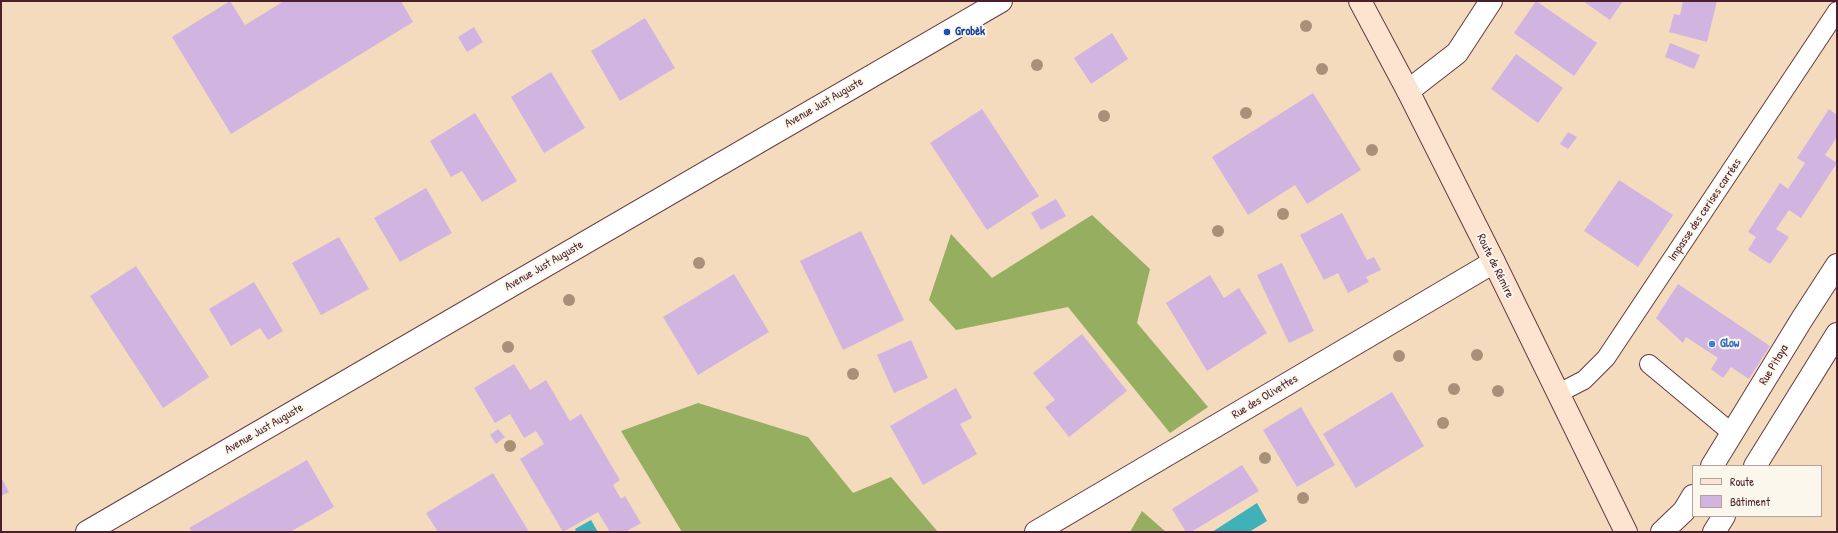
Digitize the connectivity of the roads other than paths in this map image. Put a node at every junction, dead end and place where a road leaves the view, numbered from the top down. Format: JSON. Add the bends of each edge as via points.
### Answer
{"nodes":[{"id":1,"x":1001,"y":1,"type":"edge"},
{"id":2,"x":1360,"y":1,"type":"edge"},
{"id":3,"x":1491,"y":1,"type":"edge"},
{"id":4,"x":1837,"y":10,"type":"edge"},
{"id":5,"x":1408,"y":91,"type":"junction"},
{"id":6,"x":1494,"y":262,"type":"junction"},
{"id":7,"x":1837,"y":265,"type":"edge"},
{"id":8,"x":1837,"y":334,"type":"edge"},
{"id":9,"x":1649,"y":364,"type":"dead end"},
{"id":10,"x":1557,"y":394,"type":"junction"},
{"id":11,"x":1733,"y":434,"type":"junction"},
{"id":12,"x":1713,"y":465,"type":"edge"},
{"id":13,"x":1756,"y":465,"type":"edge"},
{"id":14,"x":1692,"y":498,"type":"edge"},
{"id":15,"x":1723,"y":517,"type":"edge"},
{"id":16,"x":87,"y":532,"type":"edge"},
{"id":17,"x":1036,"y":532,"type":"edge"},
{"id":18,"x":1626,"y":532,"type":"edge"},
{"id":19,"x":1662,"y":532,"type":"edge"},
{"id":20,"x":1714,"y":532,"type":"edge"}],
"edges":[{"from":1,"to":16,"type":"street","name":"Avenue Just Auguste"},
{"from":2,"to":5,"type":"main road","name":"Route de Rémire"},
{"from":3,"to":5,"type":"street","via":[[1457,52]]},
{"from":4,"to":10,"type":"lane","name":"Impasse des cerises carrées","via":[[1606,358],[1584,380]]},
{"from":5,"to":6,"type":"main road","name":"Route de Rémire"},
{"from":6,"to":10,"type":"main road","name":"Route de Rémire"},
{"from":6,"to":17,"type":"street","name":"Rue des Olivettes"},
{"from":7,"to":11,"type":"street","name":"Rue Pitaya"},
{"from":8,"to":13,"type":"street"},
{"from":9,"to":11,"type":"lane"},
{"from":10,"to":18,"type":"main road","name":"Route de Rémire"},
{"from":11,"to":12,"type":"street","name":"Rue Pitaya"},
{"from":14,"to":19,"type":"street","via":[[1684,511]]},
{"from":15,"to":20,"type":"street"}]}
